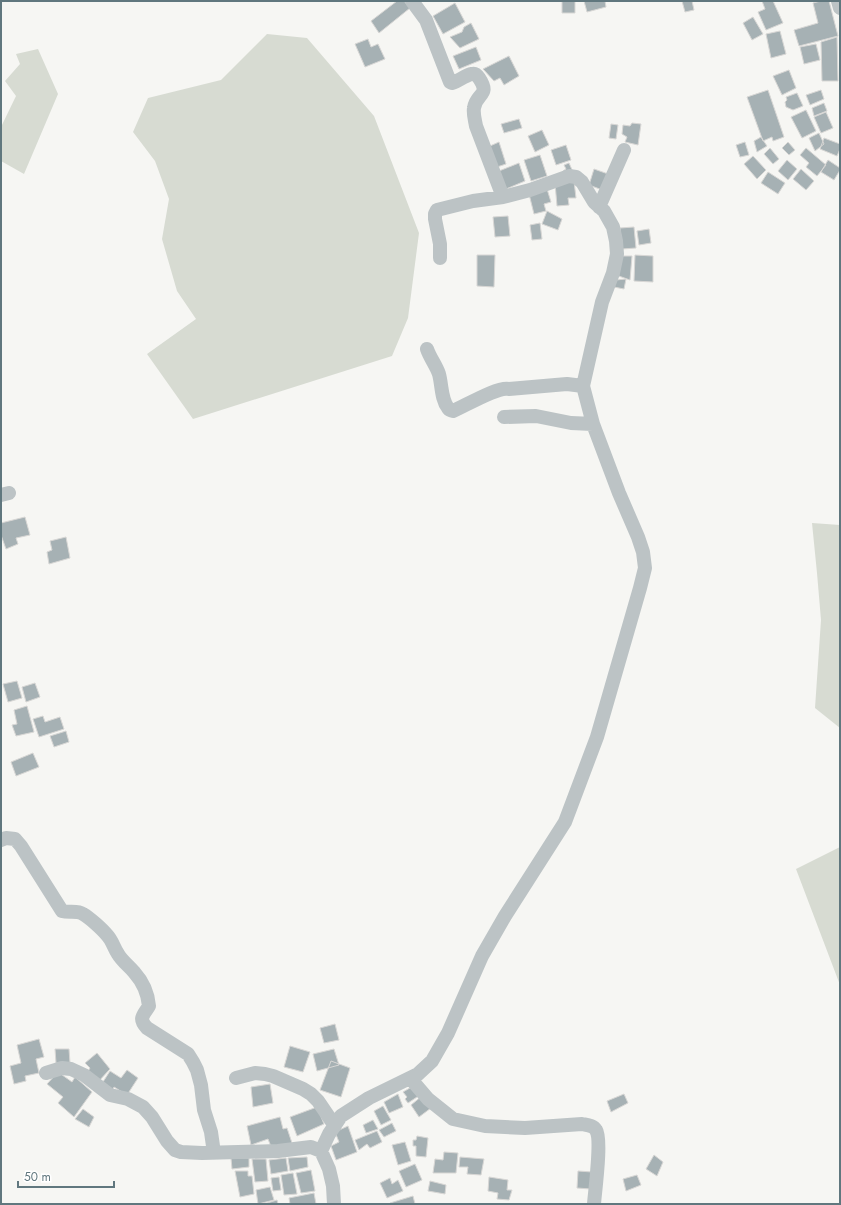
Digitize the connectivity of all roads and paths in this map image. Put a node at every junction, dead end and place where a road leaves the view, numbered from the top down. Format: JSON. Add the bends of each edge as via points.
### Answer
{"nodes":[{"id":1,"x":412,"y":1,"type":"edge"},
{"id":2,"x":838,"y":1,"type":"edge"},
{"id":3,"x":840,"y":8,"type":"edge"},
{"id":4,"x":624,"y":150,"type":"dead end"},
{"id":5,"x":503,"y":197,"type":"junction"},
{"id":6,"x":599,"y":207,"type":"junction"},
{"id":7,"x":440,"y":258,"type":"dead end"},
{"id":8,"x":427,"y":349,"type":"dead end"},
{"id":9,"x":583,"y":386,"type":"junction"},
{"id":10,"x":504,"y":417,"type":"dead end"},
{"id":11,"x":593,"y":424,"type":"junction"},
{"id":12,"x":1,"y":840,"type":"edge"},
{"id":13,"x":46,"y":1073,"type":"dead end"},
{"id":14,"x":236,"y":1078,"type":"dead end"},
{"id":15,"x":410,"y":1078,"type":"junction"},
{"id":16,"x":335,"y":1126,"type":"junction"},
{"id":17,"x":321,"y":1151,"type":"junction"},
{"id":18,"x":214,"y":1153,"type":"junction"},
{"id":19,"x":334,"y":1204,"type":"edge"},
{"id":20,"x":594,"y":1204,"type":"edge"}],
"edges":[{"from":1,"to":5,"type":"street","via":[[426,20],[450,82],[456,82],[473,73],[478,75],[483,84],[484,92],[474,106],[474,116]]},
{"from":2,"to":3,"type":"street"},
{"from":4,"to":6,"type":"street"},
{"from":5,"to":6,"type":"street","via":[[569,176],[576,177],[582,182]]},
{"from":5,"to":7,"type":"street","via":[[437,210],[435,219]]},
{"from":6,"to":9,"type":"street","via":[[613,227],[617,254],[602,302]]},
{"from":8,"to":9,"type":"street","via":[[440,376],[448,408],[453,411],[506,388],[567,384]]},
{"from":9,"to":11,"type":"street"},
{"from":10,"to":11,"type":"street","via":[[536,416],[571,423]]},
{"from":11,"to":15,"type":"street","via":[[643,552],[644,568],[636,603],[597,737],[565,822],[482,956],[448,1033],[432,1062]]},
{"from":12,"to":18,"type":"street","via":[[15,839],[62,911],[83,914],[95,924],[107,935],[118,954],[139,977],[149,1006],[142,1016],[143,1023],[188,1054],[195,1066]]},
{"from":13,"to":18,"type":"street","via":[[62,1068],[84,1075],[110,1095],[128,1099],[143,1107],[175,1150]]},
{"from":14,"to":16,"type":"street","via":[[255,1073],[265,1074],[303,1089],[318,1101]]},
{"from":15,"to":16,"type":"street","via":[[369,1098],[342,1116]]},
{"from":15,"to":20,"type":"street","via":[[428,1099],[453,1119],[485,1126],[525,1128],[582,1124],[593,1127],[598,1134]]},
{"from":16,"to":17,"type":"street"},
{"from":17,"to":18,"type":"street","via":[[311,1147]]},
{"from":17,"to":19,"type":"street","via":[[329,1169]]}]}
